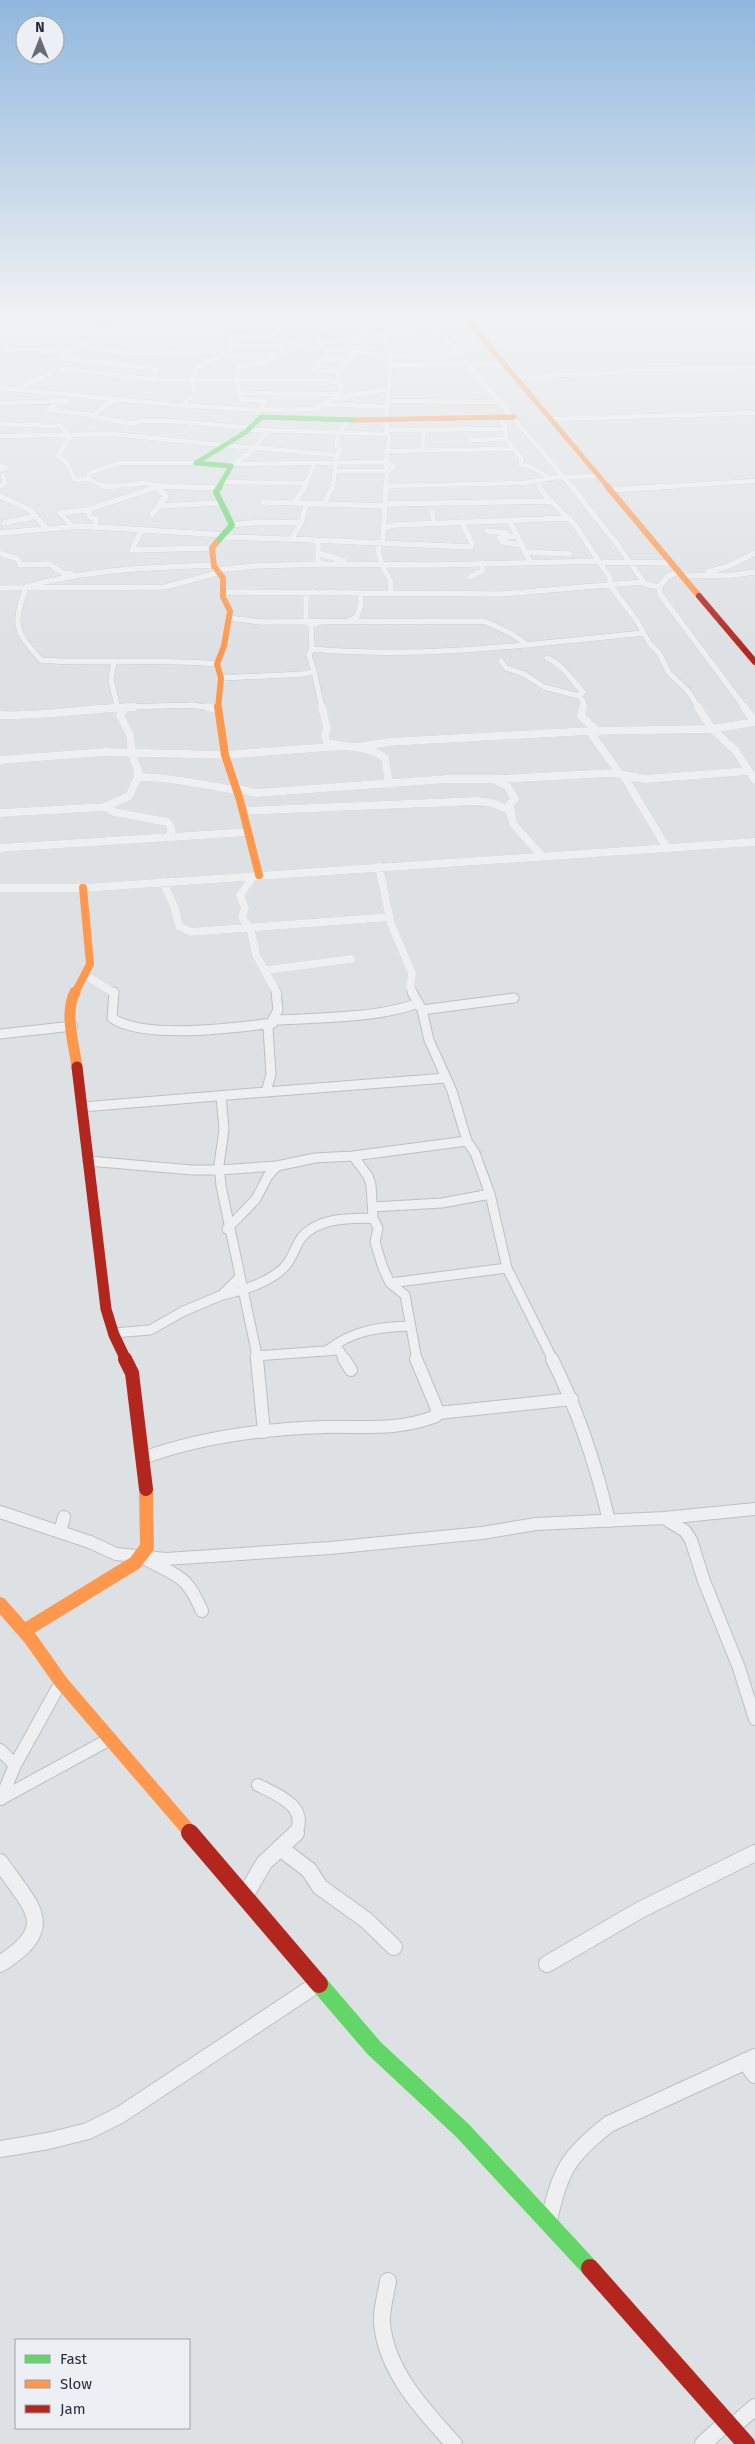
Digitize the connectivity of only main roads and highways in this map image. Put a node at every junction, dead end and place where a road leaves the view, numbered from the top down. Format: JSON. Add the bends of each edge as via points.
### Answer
{"nodes":[{"id":1,"x":251,"y":429,"type":"edge"},
{"id":2,"x":560,"y":429,"type":"edge"},
{"id":3,"x":755,"y":662,"type":"edge"},
{"id":4,"x":257,"y":875,"type":"road end"},
{"id":5,"x":83,"y":888,"type":"road end"},
{"id":6,"x":0,"y":1604,"type":"edge"},
{"id":7,"x":24,"y":1631,"type":"junction"},
{"id":8,"x":746,"y":2444,"type":"edge"}],
"edges":[{"from":1,"to":4,"type":"main road","via":[[196,463],[233,465],[218,485],[216,498],[232,524],[212,548],[215,568],[223,578],[223,592],[229,609],[222,656],[217,664],[221,678],[218,710],[225,755],[249,832]]},
{"from":2,"to":3,"type":"main road"},
{"from":5,"to":7,"type":"main road","via":[[90,956],[87,976],[72,997],[72,1026],[106,1309],[113,1333],[132,1373],[148,1513],[147,1546],[135,1563]]},
{"from":6,"to":7,"type":"main road"},
{"from":7,"to":8,"type":"main road","via":[[61,1682],[374,2048],[463,2130]]}]}
